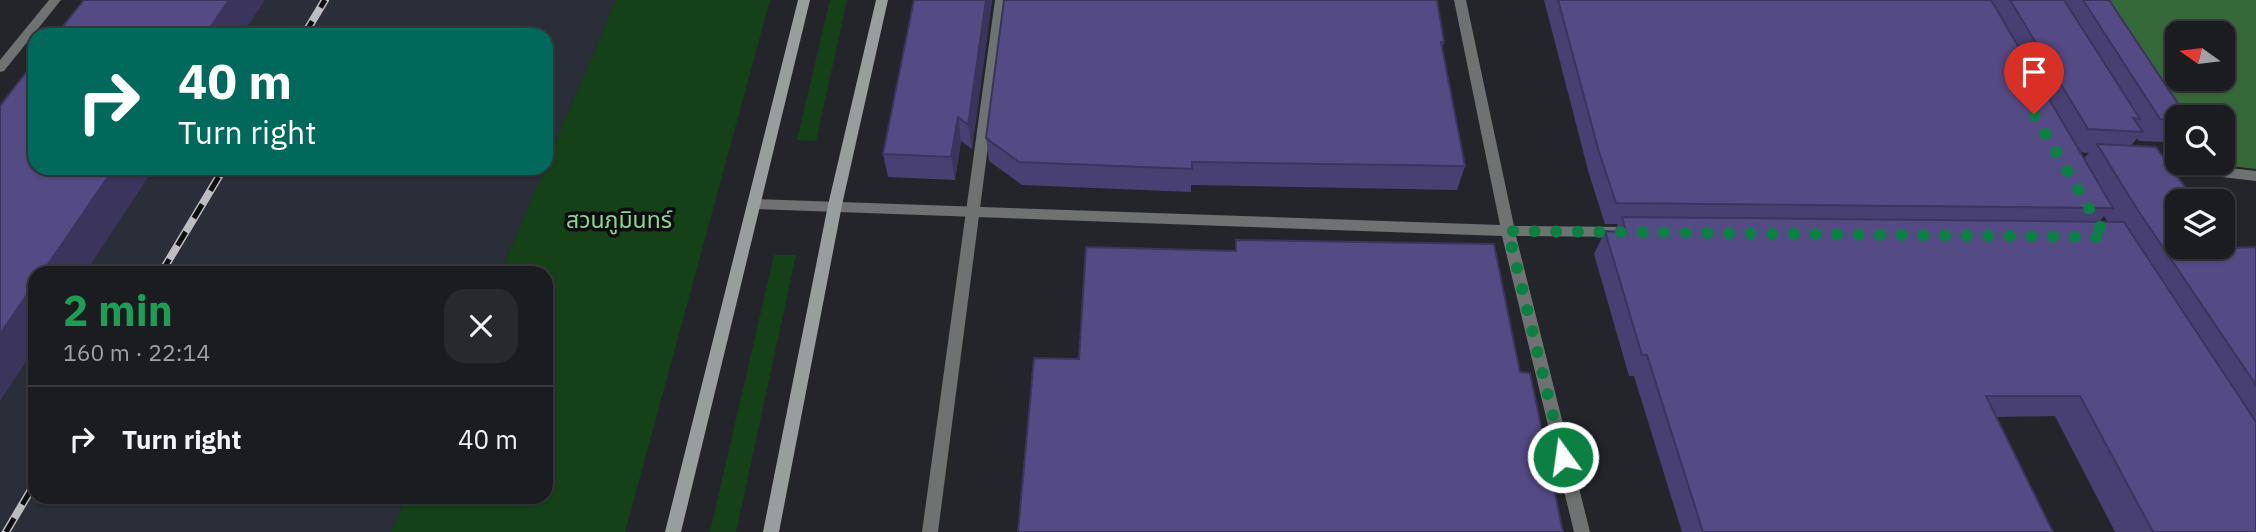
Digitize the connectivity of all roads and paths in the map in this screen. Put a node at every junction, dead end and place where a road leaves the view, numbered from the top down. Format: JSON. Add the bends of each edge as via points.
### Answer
{"nodes":[{"id":1,"x":55,"y":0,"type":"edge"},
{"id":2,"x":804,"y":0,"type":"edge"},
{"id":3,"x":882,"y":0,"type":"edge"},
{"id":4,"x":1001,"y":0,"type":"edge"},
{"id":5,"x":1460,"y":0,"type":"edge"},
{"id":6,"x":32,"y":28,"type":"edge"},
{"id":7,"x":28,"y":33,"type":"edge"},
{"id":8,"x":0,"y":68,"type":"edge"},
{"id":9,"x":2143,"y":163,"type":"edge"},
{"id":10,"x":2256,"y":176,"type":"edge"},
{"id":11,"x":754,"y":204,"type":"junction"},
{"id":12,"x":835,"y":205,"type":"junction"},
{"id":13,"x":972,"y":211,"type":"junction"},
{"id":14,"x":1508,"y":231,"type":"junction"},
{"id":15,"x":1633,"y":232,"type":"edge"},
{"id":16,"x":673,"y":532,"type":"edge"},
{"id":17,"x":771,"y":532,"type":"edge"},
{"id":18,"x":930,"y":532,"type":"edge"},
{"id":19,"x":1582,"y":532,"type":"edge"}],
"edges":[{"from":1,"to":6,"type":"street"},
{"from":2,"to":11,"type":"main road"},
{"from":3,"to":12,"type":"main road"},
{"from":4,"to":13,"type":"street"},
{"from":5,"to":14,"type":"street"},
{"from":7,"to":8,"type":"street"},
{"from":9,"to":10,"type":"street"},
{"from":11,"to":12,"type":"street"},
{"from":11,"to":16,"type":"main road"},
{"from":12,"to":13,"type":"street"},
{"from":12,"to":17,"type":"main road"},
{"from":13,"to":14,"type":"street"},
{"from":13,"to":18,"type":"street"},
{"from":14,"to":15,"type":"street"},
{"from":14,"to":19,"type":"street"}]}
